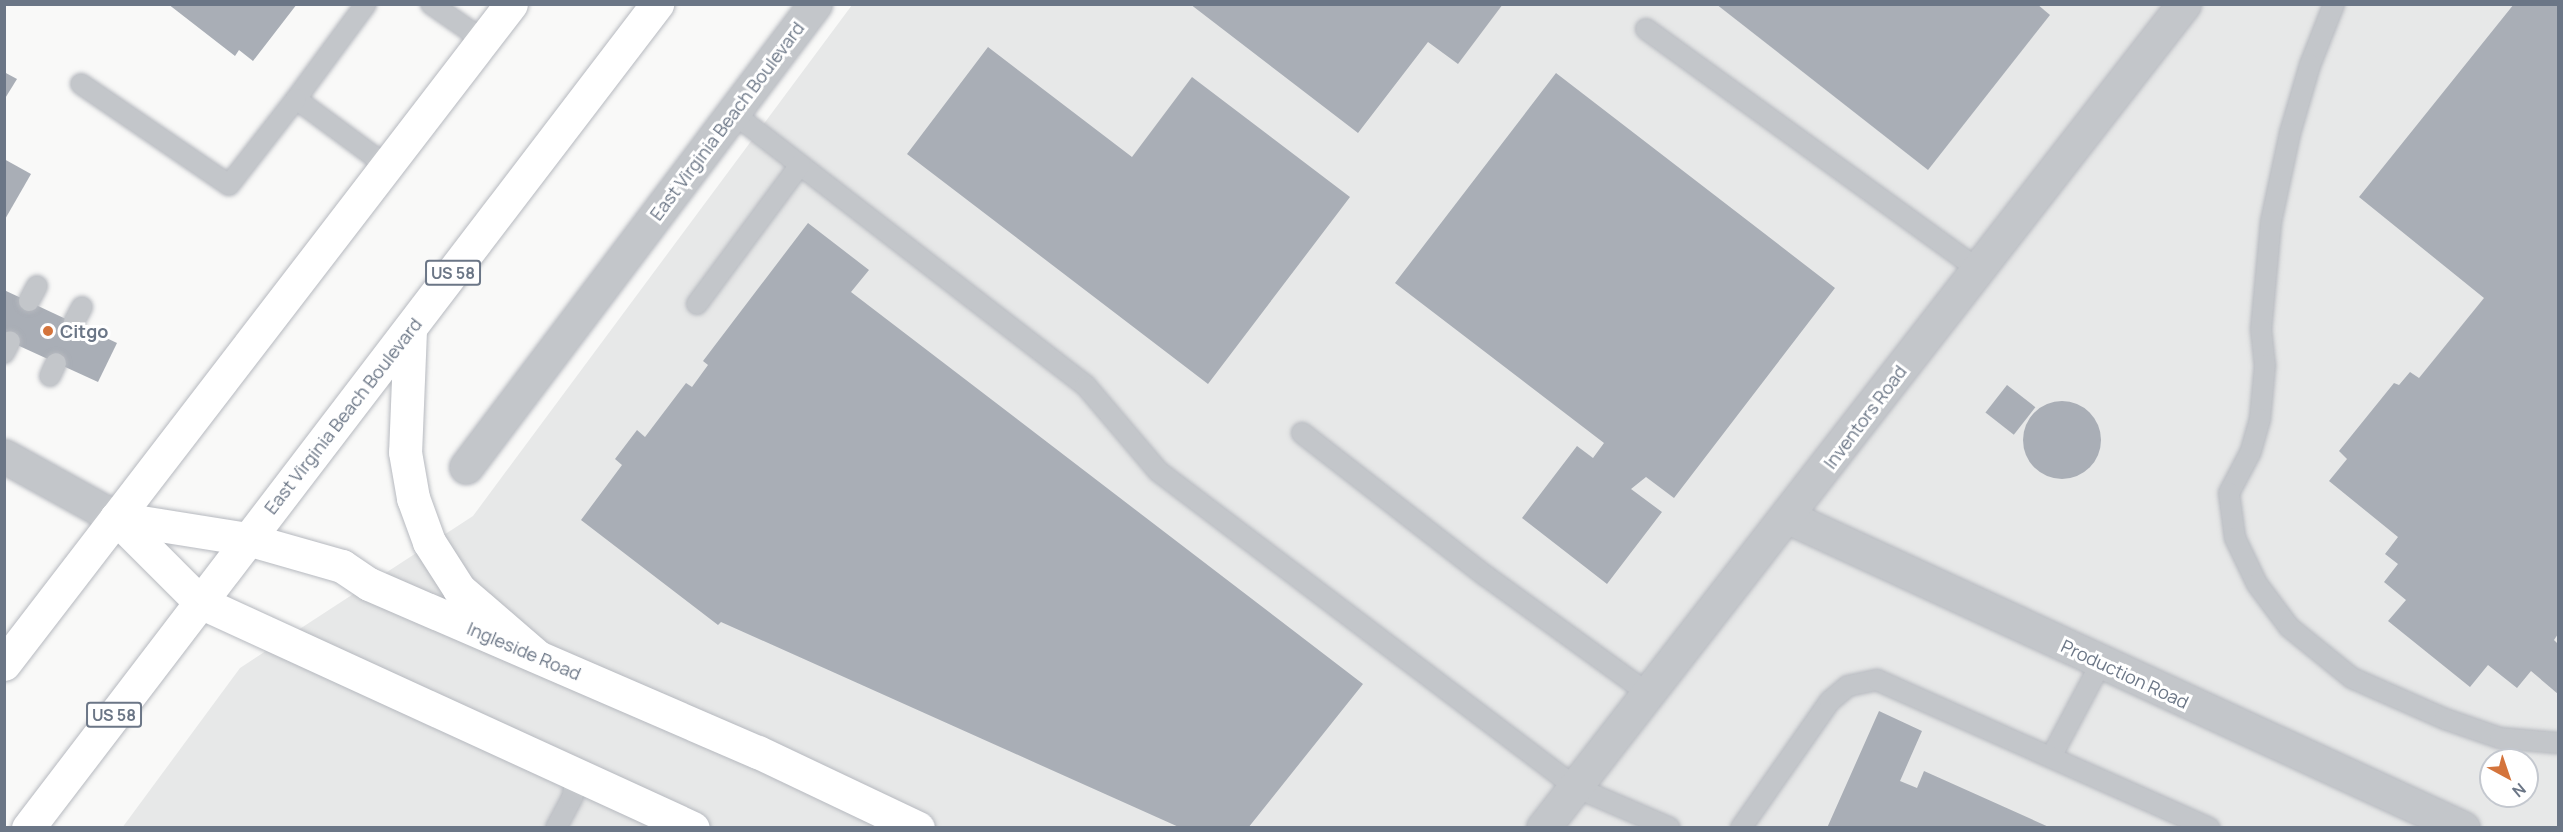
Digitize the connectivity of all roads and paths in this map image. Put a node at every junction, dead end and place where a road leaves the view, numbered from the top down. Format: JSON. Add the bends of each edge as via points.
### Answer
{"nodes":[{"id":1,"x":366,"y":4,"type":"edge"},
{"id":2,"x":431,"y":4,"type":"edge"},
{"id":3,"x":511,"y":4,"type":"edge"},
{"id":4,"x":657,"y":4,"type":"edge"},
{"id":5,"x":815,"y":4,"type":"edge"},
{"id":6,"x":2184,"y":4,"type":"edge"},
{"id":7,"x":2334,"y":4,"type":"edge"},
{"id":8,"x":1646,"y":29,"type":"dead end"},
{"id":9,"x":483,"y":40,"type":"junction"},
{"id":10,"x":81,"y":84,"type":"dead end"},
{"id":11,"x":296,"y":99,"type":"junction"},
{"id":12,"x":733,"y":113,"type":"junction"},
{"id":13,"x":800,"y":165,"type":"junction"},
{"id":14,"x":387,"y":166,"type":"junction"},
{"id":15,"x":1977,"y":269,"type":"junction"},
{"id":16,"x":698,"y":304,"type":"dead end"},
{"id":17,"x":410,"y":330,"type":"junction"},
{"id":18,"x":1302,"y":433,"type":"dead end"},
{"id":19,"x":4,"y":456,"type":"edge"},
{"id":20,"x":466,"y":467,"type":"dead end"},
{"id":21,"x":1788,"y":517,"type":"junction"},
{"id":22,"x":116,"y":518,"type":"junction"},
{"id":23,"x":247,"y":539,"type":"junction"},
{"id":24,"x":200,"y":602,"type":"junction"},
{"id":25,"x":537,"y":656,"type":"junction"},
{"id":26,"x":2101,"y":663,"type":"junction"},
{"id":27,"x":4,"y":664,"type":"edge"},
{"id":28,"x":1649,"y":694,"type":"junction"},
{"id":29,"x":2559,"y":743,"type":"edge"},
{"id":30,"x":2052,"y":758,"type":"junction"},
{"id":31,"x":578,"y":772,"type":"junction"},
{"id":32,"x":1575,"y":787,"type":"junction"},
{"id":33,"x":2454,"y":826,"type":"edge"},
{"id":34,"x":28,"y":828,"type":"edge"},
{"id":35,"x":556,"y":828,"type":"edge"},
{"id":36,"x":693,"y":828,"type":"edge"},
{"id":37,"x":918,"y":828,"type":"edge"},
{"id":38,"x":1543,"y":828,"type":"edge"},
{"id":39,"x":1670,"y":828,"type":"edge"},
{"id":40,"x":1741,"y":828,"type":"edge"},
{"id":41,"x":2210,"y":828,"type":"edge"}],
"edges":[{"from":1,"to":11,"type":"lane"},
{"from":2,"to":9,"type":"lane"},
{"from":3,"to":9,"type":"main road"},
{"from":4,"to":17,"type":"main road","name":"East Virginia Beach Boulevard","number":"US 58"},
{"from":5,"to":12,"type":"street","name":"East Virginia Beach Boulevard"},
{"from":6,"to":15,"type":"street","name":"Inventors Road"},
{"from":7,"to":29,"type":"lane","via":[[2293,122],[2271,222],[2261,329],[2265,364],[2260,418],[2250,453],[2229,493],[2235,538],[2257,584],[2289,627],[2352,678],[2445,719],[2500,738]]},
{"from":8,"to":15,"type":"lane"},
{"from":9,"to":14,"type":"main road"},
{"from":10,"to":11,"type":"lane","via":[[228,185]]},
{"from":11,"to":14,"type":"lane"},
{"from":12,"to":13,"type":"lane"},
{"from":12,"to":20,"type":"street","name":"East Virginia Beach Boulevard"},
{"from":13,"to":16,"type":"lane"},
{"from":13,"to":32,"type":"lane","via":[[1086,386],[1158,471]]},
{"from":14,"to":22,"type":"main road"},
{"from":15,"to":21,"type":"street","name":"Inventors Road"},
{"from":17,"to":23,"type":"main road","name":"East Virginia Beach Boulevard","number":"US 58"},
{"from":17,"to":25,"type":"main road","via":[[405,453],[413,498],[429,542],[459,589]]},
{"from":18,"to":28,"type":"lane","via":[[1486,576]]},
{"from":19,"to":22,"type":"street","name":"Ingleside Road"},
{"from":21,"to":26,"type":"street","name":"Production Road"},
{"from":21,"to":28,"type":"street","name":"Inventors Road"},
{"from":22,"to":23,"type":"main road","name":"Ingleside Road"},
{"from":22,"to":24,"type":"main road","name":"Ingleside Road"},
{"from":22,"to":27,"type":"main road"},
{"from":23,"to":24,"type":"main road","name":"East Virginia Beach Boulevard","number":"US 58"},
{"from":23,"to":25,"type":"main road","name":"Ingleside Road","via":[[342,566],[369,584]]},
{"from":24,"to":31,"type":"main road","name":"Ingleside Road"},
{"from":24,"to":34,"type":"main road","name":"East Virginia Beach Boulevard","number":"US 58"},
{"from":25,"to":37,"type":"main road","name":"Ingleside Road","via":[[758,752]]},
{"from":26,"to":30,"type":"lane"},
{"from":26,"to":33,"type":"street","name":"Production Road"},
{"from":28,"to":32,"type":"street","name":"Inventors Road"},
{"from":30,"to":40,"type":"lane","via":[[1877,680],[1848,686],[1830,701]]},
{"from":30,"to":41,"type":"lane"},
{"from":31,"to":35,"type":"lane","via":[[572,798]]},
{"from":31,"to":36,"type":"main road","name":"Ingleside Road"},
{"from":32,"to":38,"type":"street","name":"Inventors Road"},
{"from":32,"to":39,"type":"lane"}]}
